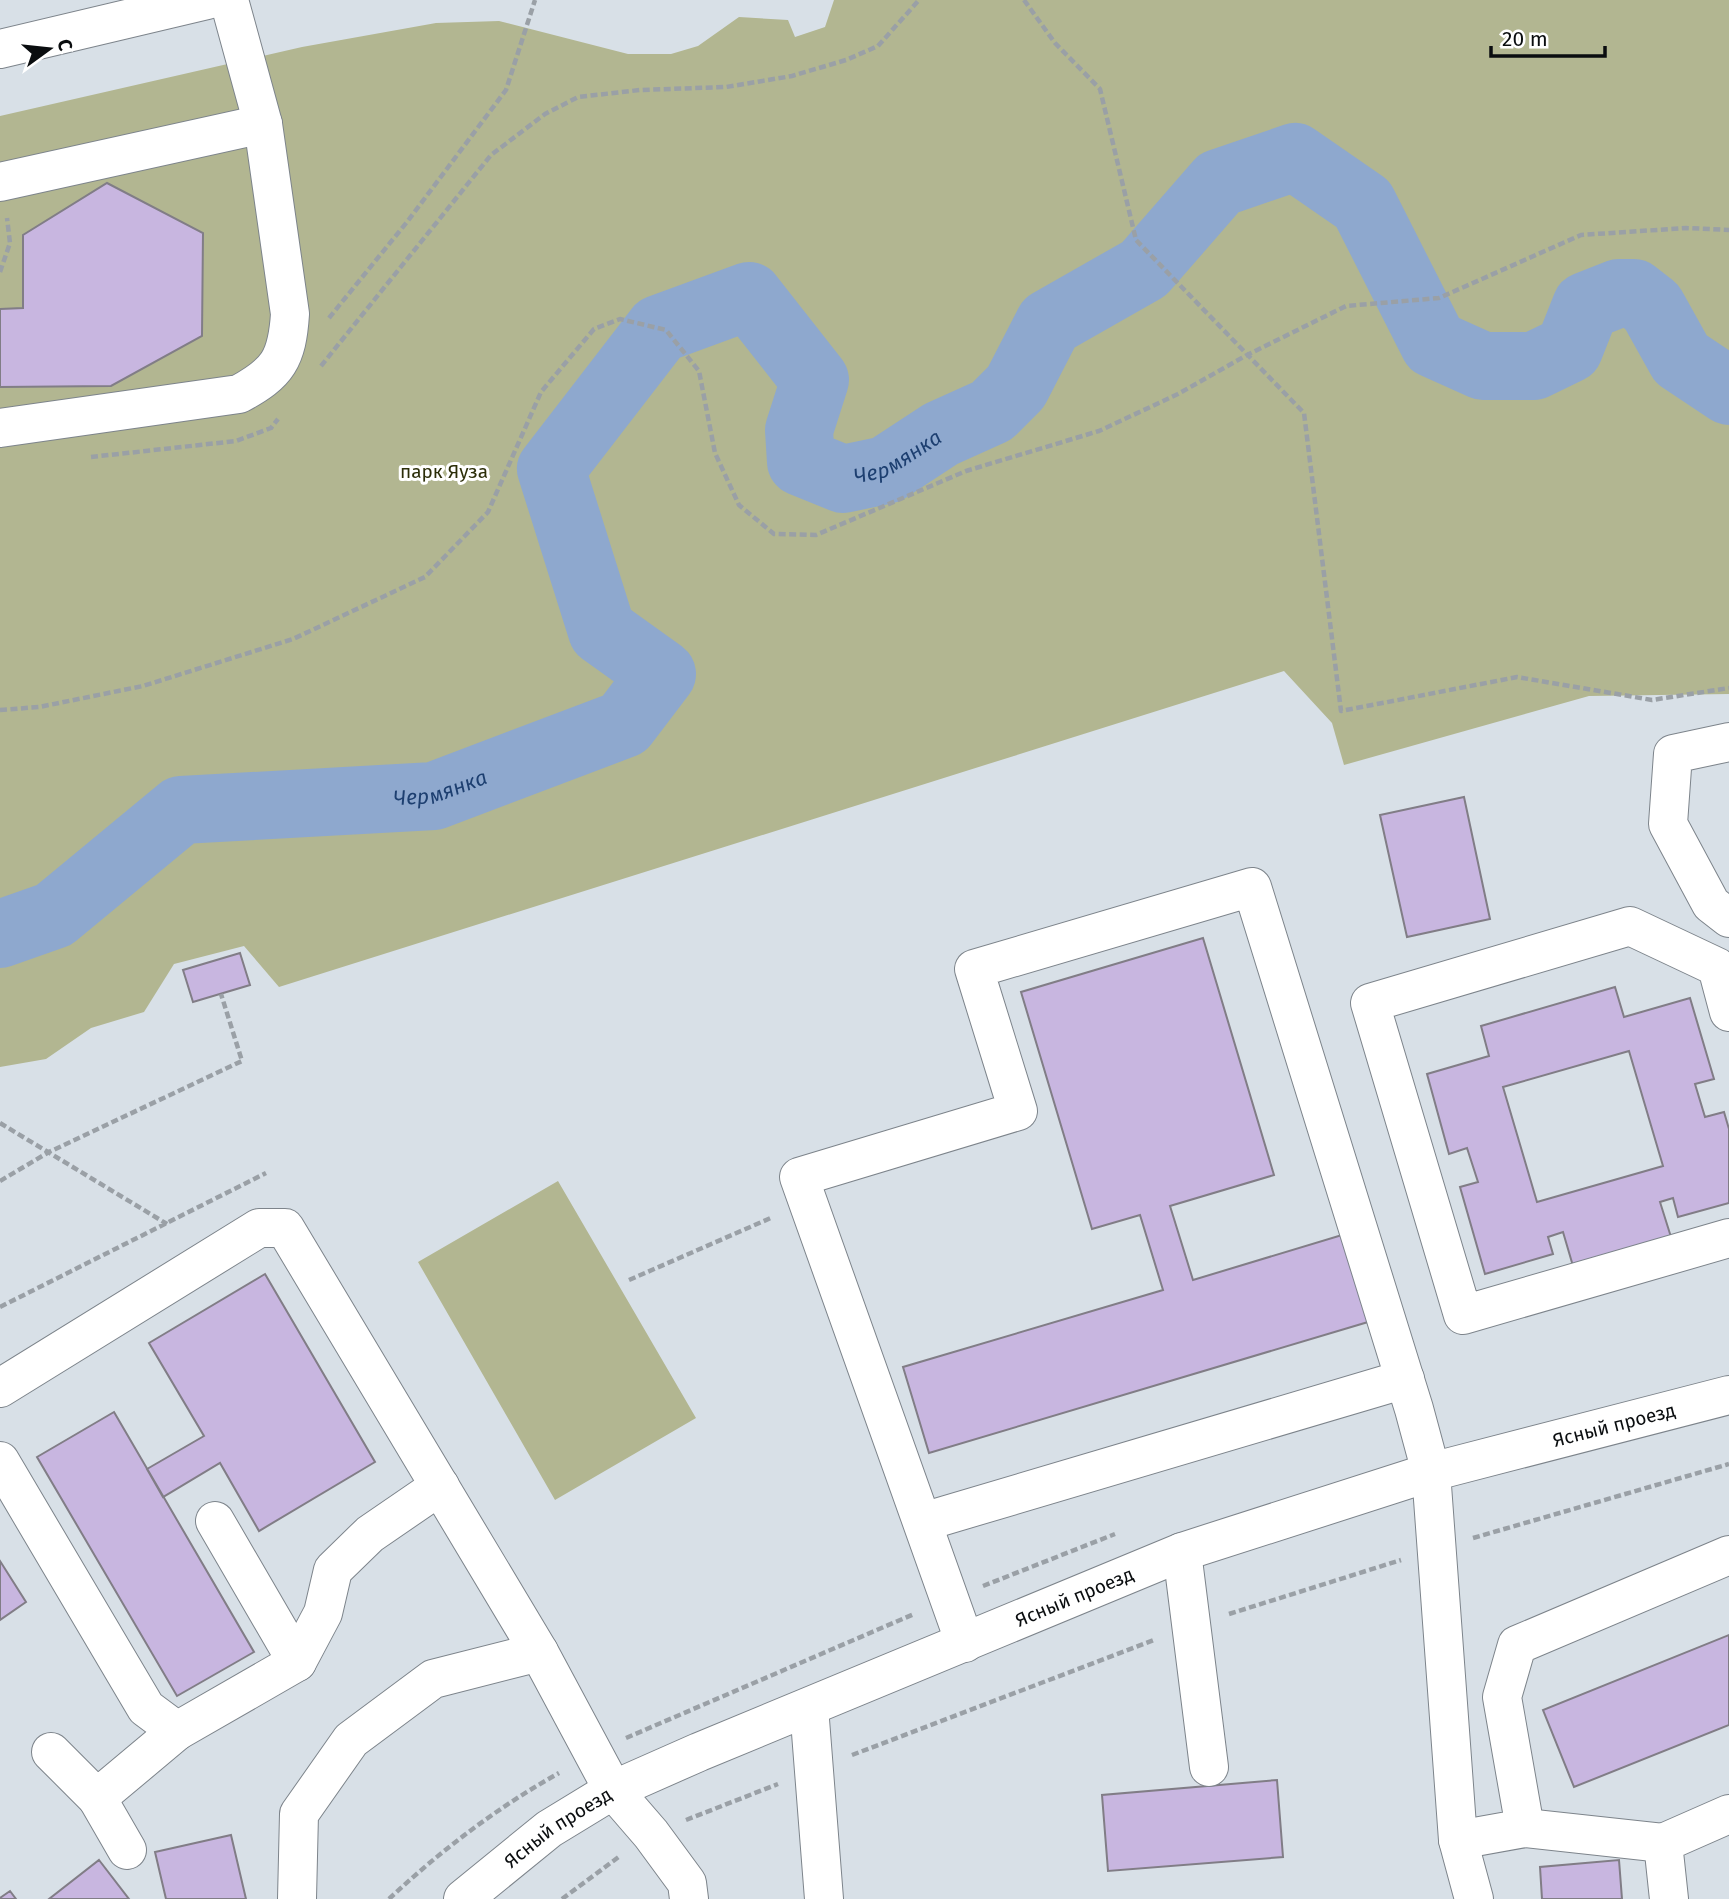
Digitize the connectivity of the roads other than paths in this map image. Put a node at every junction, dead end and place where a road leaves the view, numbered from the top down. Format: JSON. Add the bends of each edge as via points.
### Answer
{"nodes":[{"id":1,"x":207,"y":0,"type":"edge"},
{"id":2,"x":229,"y":0,"type":"edge"},
{"id":3,"x":0,"y":49,"type":"edge"},
{"id":4,"x":263,"y":124,"type":"junction"},
{"id":5,"x":1,"y":182,"type":"edge"},
{"id":6,"x":0,"y":428,"type":"edge"},
{"id":7,"x":1729,"y":742,"type":"edge"},
{"id":8,"x":1729,"y":918,"type":"edge"},
{"id":9,"x":1729,"y":1012,"type":"edge"},
{"id":10,"x":1729,"y":1238,"type":"edge"},
{"id":11,"x":1405,"y":1379,"type":"junction"},
{"id":12,"x":0,"y":1388,"type":"edge"},
{"id":13,"x":1729,"y":1395,"type":"edge"},
{"id":14,"x":0,"y":1461,"type":"edge"},
{"id":15,"x":1431,"y":1472,"type":"junction"},
{"id":16,"x":440,"y":1486,"type":"junction"},
{"id":17,"x":215,"y":1521,"type":"dead end"},
{"id":18,"x":923,"y":1522,"type":"junction"},
{"id":19,"x":1182,"y":1552,"type":"junction"},
{"id":20,"x":1729,"y":1555,"type":"edge"},
{"id":21,"x":965,"y":1643,"type":"junction"},
{"id":22,"x":539,"y":1652,"type":"junction"},
{"id":23,"x":297,"y":1662,"type":"junction"},
{"id":24,"x":808,"y":1707,"type":"junction"},
{"id":25,"x":177,"y":1731,"type":"junction"},
{"id":26,"x":51,"y":1752,"type":"dead end"},
{"id":27,"x":1209,"y":1767,"type":"dead end"},
{"id":28,"x":613,"y":1790,"type":"junction"},
{"id":29,"x":97,"y":1798,"type":"junction"},
{"id":30,"x":1729,"y":1814,"type":"edge"},
{"id":31,"x":1525,"y":1828,"type":"junction"},
{"id":32,"x":1458,"y":1840,"type":"junction"},
{"id":33,"x":1663,"y":1843,"type":"junction"},
{"id":34,"x":127,"y":1850,"type":"dead end"},
{"id":35,"x":470,"y":1896,"type":"edge"},
{"id":36,"x":297,"y":1899,"type":"edge"},
{"id":37,"x":689,"y":1899,"type":"edge"},
{"id":38,"x":824,"y":1899,"type":"edge"},
{"id":39,"x":1474,"y":1899,"type":"edge"},
{"id":40,"x":1670,"y":1899,"type":"edge"}],
"edges":[{"from":1,"to":3,"type":"street"},
{"from":2,"to":4,"type":"street"},
{"from":4,"to":5,"type":"street"},
{"from":4,"to":6,"type":"street","via":[[290,314],[289,338],[280,361],[263,381],[239,394]]},
{"from":7,"to":8,"type":"street","via":[[1673,754],[1668,824],[1711,904]]},
{"from":9,"to":10,"type":"street","via":[[1717,967],[1630,926],[1370,1003],[1463,1315]]},
{"from":11,"to":15,"type":"street"},
{"from":11,"to":18,"type":"street"},
{"from":11,"to":18,"type":"street","via":[[1252,887],[974,969],[1018,1111],[799,1177]]},
{"from":12,"to":16,"type":"street","via":[[259,1228],[285,1228]]},
{"from":13,"to":15,"type":"street","name":"Ясный проезд"},
{"from":14,"to":25,"type":"street","via":[[146,1707]]},
{"from":15,"to":19,"type":"street","name":"Ясный проезд"},
{"from":15,"to":32,"type":"street"},
{"from":16,"to":22,"type":"street"},
{"from":16,"to":23,"type":"street","via":[[370,1534],[333,1570],[323,1613]]},
{"from":17,"to":23,"type":"street"},
{"from":18,"to":21,"type":"street"},
{"from":19,"to":21,"type":"street","name":"Ясный проезд"},
{"from":19,"to":27,"type":"street"},
{"from":20,"to":31,"type":"street","via":[[1517,1645],[1502,1697]]},
{"from":21,"to":24,"type":"street","name":"Ясный проезд"},
{"from":22,"to":28,"type":"street"},
{"from":22,"to":36,"type":"street","via":[[433,1679],[351,1740],[299,1814]]},
{"from":23,"to":25,"type":"street"},
{"from":24,"to":28,"type":"street","name":"Ясный проезд"},
{"from":24,"to":38,"type":"street"},
{"from":25,"to":29,"type":"street"},
{"from":26,"to":29,"type":"street"},
{"from":28,"to":35,"type":"street","name":"Ясный проезд","via":[[549,1829]]},
{"from":28,"to":37,"type":"street","via":[[687,1883]]},
{"from":29,"to":34,"type":"street"},
{"from":30,"to":33,"type":"street"},
{"from":31,"to":32,"type":"street"},
{"from":31,"to":33,"type":"street"},
{"from":32,"to":39,"type":"street"},
{"from":33,"to":40,"type":"street"}]}
